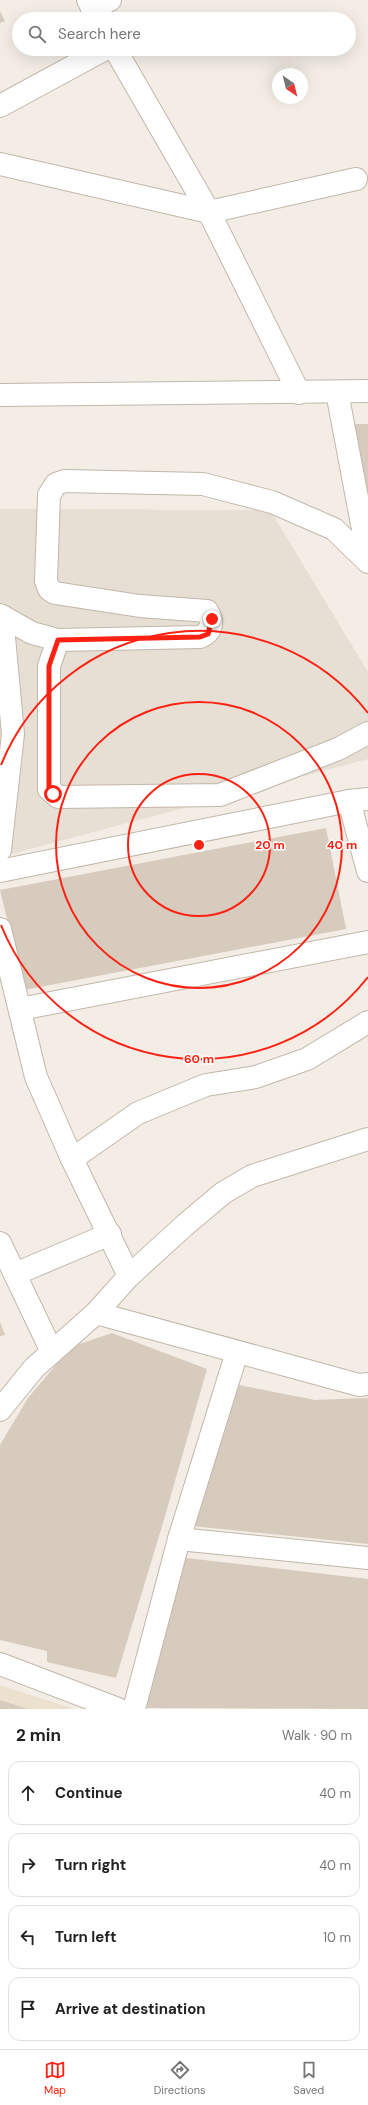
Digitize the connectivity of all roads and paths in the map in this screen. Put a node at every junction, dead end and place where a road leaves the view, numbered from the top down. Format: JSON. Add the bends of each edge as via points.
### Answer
{"nodes":[{"id":1,"x":92,"y":56,"type":"edge"},
{"id":2,"x":119,"y":56,"type":"edge"},
{"id":3,"x":0,"y":106,"type":"edge"},
{"id":4,"x":0,"y":164,"type":"edge"},
{"id":5,"x":356,"y":179,"type":"dead end"},
{"id":6,"x":208,"y":212,"type":"junction"},
{"id":7,"x":368,"y":391,"type":"edge"},
{"id":8,"x":337,"y":392,"type":"junction"},
{"id":9,"x":299,"y":393,"type":"junction"},
{"id":10,"x":0,"y":395,"type":"edge"},
{"id":11,"x":368,"y":556,"type":"edge"},
{"id":12,"x":368,"y":562,"type":"edge"},
{"id":13,"x":1,"y":616,"type":"edge"},
{"id":14,"x":58,"y":640,"type":"junction"},
{"id":15,"x":368,"y":733,"type":"edge"},
{"id":16,"x":358,"y":800,"type":"edge"},
{"id":17,"x":0,"y":850,"type":"edge"},
{"id":18,"x":0,"y":871,"type":"edge"},
{"id":19,"x":368,"y":871,"type":"edge"},
{"id":20,"x":0,"y":929,"type":"edge"},
{"id":21,"x":368,"y":942,"type":"edge"},
{"id":22,"x":20,"y":1009,"type":"junction"},
{"id":23,"x":368,"y":1022,"type":"edge"},
{"id":24,"x":368,"y":1139,"type":"edge"},
{"id":25,"x":72,"y":1159,"type":"junction"},
{"id":26,"x":110,"y":1234,"type":"junction"},
{"id":27,"x":0,"y":1243,"type":"edge"},
{"id":28,"x":15,"y":1274,"type":"junction"},
{"id":29,"x":130,"y":1276,"type":"junction"},
{"id":30,"x":96,"y":1313,"type":"junction"},
{"id":31,"x":52,"y":1352,"type":"junction"},
{"id":32,"x":237,"y":1352,"type":"junction"},
{"id":33,"x":368,"y":1384,"type":"edge"},
{"id":34,"x":0,"y":1410,"type":"edge"},
{"id":35,"x":179,"y":1539,"type":"junction"},
{"id":36,"x":368,"y":1558,"type":"edge"},
{"id":37,"x":0,"y":1664,"type":"edge"},
{"id":38,"x":118,"y":1709,"type":"edge"},
{"id":39,"x":134,"y":1709,"type":"edge"}],
"edges":[{"from":1,"to":3,"type":"street"},
{"from":2,"to":6,"type":"street"},
{"from":4,"to":6,"type":"street"},
{"from":5,"to":6,"type":"street"},
{"from":6,"to":9,"type":"street"},
{"from":7,"to":8,"type":"street"},
{"from":8,"to":9,"type":"street"},
{"from":8,"to":11,"type":"street"},
{"from":9,"to":10,"type":"street"},
{"from":12,"to":14,"type":"street","via":[[334,529],[272,502],[203,484],[65,481],[56,484],[49,495],[46,581],[49,589],[55,593],[140,606],[199,609],[207,611],[212,619],[208,634],[200,637]]},
{"from":13,"to":14,"type":"street","via":[[32,633]]},
{"from":13,"to":17,"type":"street","via":[[13,734]]},
{"from":14,"to":15,"type":"street","via":[[49,666],[49,789],[58,797],[220,795],[338,749]]},
{"from":16,"to":18,"type":"street"},
{"from":16,"to":19,"type":"street"},
{"from":20,"to":22,"type":"street"},
{"from":21,"to":22,"type":"street"},
{"from":22,"to":25,"type":"street","via":[[36,1077]]},
{"from":23,"to":25,"type":"street","via":[[307,1059],[256,1077],[206,1085],[138,1113]]},
{"from":24,"to":29,"type":"street","via":[[252,1176],[223,1193]]},
{"from":25,"to":26,"type":"street"},
{"from":26,"to":28,"type":"street"},
{"from":26,"to":29,"type":"street"},
{"from":27,"to":28,"type":"street"},
{"from":28,"to":31,"type":"street"},
{"from":29,"to":30,"type":"street"},
{"from":30,"to":31,"type":"street"},
{"from":30,"to":32,"type":"street"},
{"from":31,"to":34,"type":"street","via":[[34,1368]]},
{"from":32,"to":33,"type":"street","via":[[359,1385]]},
{"from":32,"to":35,"type":"street"},
{"from":35,"to":36,"type":"street"},
{"from":35,"to":39,"type":"street"},
{"from":37,"to":38,"type":"street"}]}
